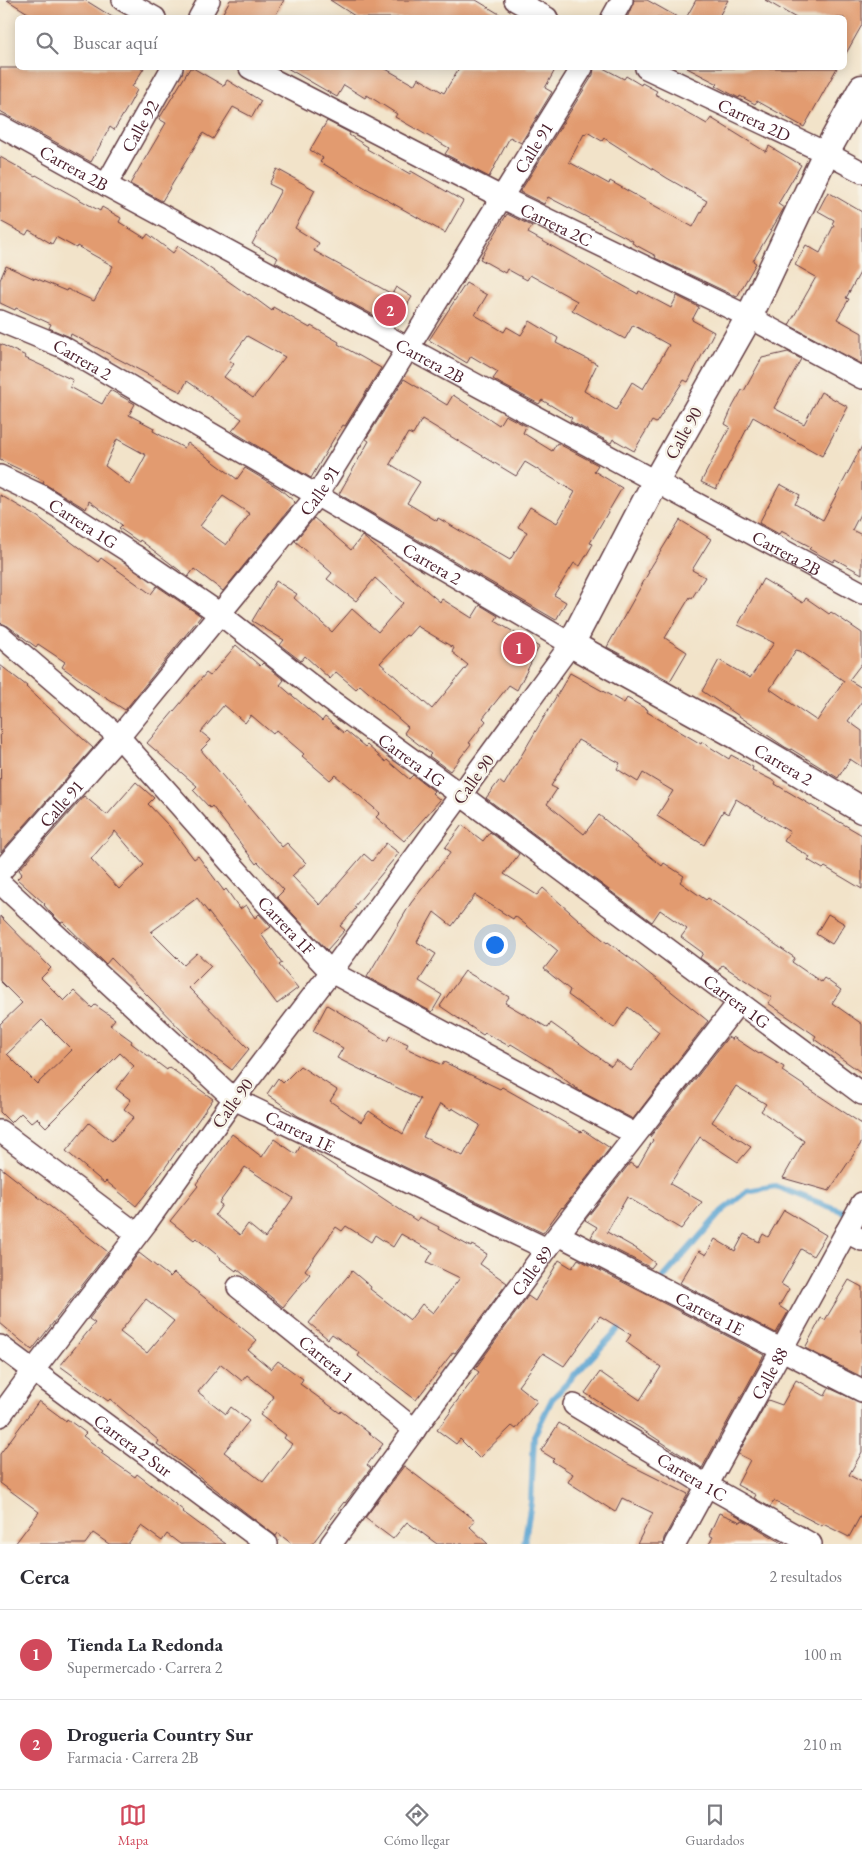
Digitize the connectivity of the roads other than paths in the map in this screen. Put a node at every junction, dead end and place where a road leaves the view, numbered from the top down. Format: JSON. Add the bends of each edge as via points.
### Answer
{"nodes":[{"id":1,"x":123,"y":0,"type":"edge"},
{"id":2,"x":209,"y":0,"type":"edge"},
{"id":3,"x":515,"y":0,"type":"edge"},
{"id":4,"x":622,"y":0,"type":"edge"},
{"id":5,"x":150,"y":15,"type":"edge"},
{"id":6,"x":201,"y":15,"type":"edge"},
{"id":7,"x":542,"y":15,"type":"edge"},
{"id":8,"x":614,"y":15,"type":"edge"},
{"id":9,"x":171,"y":70,"type":"edge"},
{"id":10,"x":254,"y":70,"type":"edge"},
{"id":11,"x":581,"y":70,"type":"edge"},
{"id":12,"x":650,"y":70,"type":"edge"},
{"id":13,"x":862,"y":88,"type":"edge"},
{"id":14,"x":0,"y":126,"type":"edge"},
{"id":15,"x":826,"y":152,"type":"junction"},
{"id":16,"x":862,"y":172,"type":"edge"},
{"id":17,"x":106,"y":185,"type":"junction"},
{"id":18,"x":501,"y":197,"type":"junction"},
{"id":19,"x":749,"y":317,"type":"junction"},
{"id":20,"x":0,"y":321,"type":"edge"},
{"id":21,"x":408,"y":348,"type":"junction"},
{"id":22,"x":862,"y":378,"type":"edge"},
{"id":23,"x":0,"y":476,"type":"edge"},
{"id":24,"x":656,"y":481,"type":"junction"},
{"id":25,"x":317,"y":495,"type":"junction"},
{"id":26,"x":862,"y":593,"type":"edge"},
{"id":27,"x":220,"y":614,"type":"junction"},
{"id":28,"x":0,"y":636,"type":"edge"},
{"id":29,"x":571,"y":644,"type":"junction"},
{"id":30,"x":119,"y":737,"type":"junction"},
{"id":31,"x":461,"y":795,"type":"junction"},
{"id":32,"x":862,"y":810,"type":"edge"},
{"id":33,"x":0,"y":872,"type":"edge"},
{"id":34,"x":0,"y":883,"type":"edge"},
{"id":35,"x":331,"y":972,"type":"junction"},
{"id":36,"x":739,"y":1002,"type":"junction"},
{"id":37,"x":862,"y":1094,"type":"edge"},
{"id":38,"x":234,"y":1099,"type":"junction"},
{"id":39,"x":0,"y":1131,"type":"edge"},
{"id":40,"x":635,"y":1134,"type":"junction"},
{"id":41,"x":856,"y":1221,"type":"edge"},
{"id":42,"x":137,"y":1234,"type":"junction"},
{"id":43,"x":553,"y":1242,"type":"junction"},
{"id":44,"x":238,"y":1286,"type":"dead end"},
{"id":45,"x":0,"y":1346,"type":"edge"},
{"id":46,"x":782,"y":1349,"type":"junction"},
{"id":47,"x":33,"y":1371,"type":"junction"},
{"id":48,"x":862,"y":1391,"type":"edge"},
{"id":49,"x":574,"y":1405,"type":"dead end"},
{"id":50,"x":0,"y":1416,"type":"edge"},
{"id":51,"x":415,"y":1430,"type":"junction"},
{"id":52,"x":708,"y":1486,"type":"junction"},
{"id":53,"x":267,"y":1544,"type":"edge"},
{"id":54,"x":331,"y":1544,"type":"edge"},
{"id":55,"x":675,"y":1544,"type":"edge"},
{"id":56,"x":811,"y":1544,"type":"edge"}],
"edges":[{"from":1,"to":5,"type":"street"},
{"from":2,"to":6,"type":"street"},
{"from":3,"to":7,"type":"street"},
{"from":4,"to":8,"type":"street"},
{"from":9,"to":17,"type":"street","name":"Calle 92"},
{"from":10,"to":18,"type":"street","name":"Carrera 2C"},
{"from":11,"to":18,"type":"street","name":"Calle 91"},
{"from":12,"to":15,"type":"street","name":"Carrera 2D"},
{"from":13,"to":15,"type":"street","name":"Calle 90"},
{"from":14,"to":17,"type":"street","name":"Carrera 2B"},
{"from":15,"to":16,"type":"street","name":"Carrera 2D"},
{"from":15,"to":19,"type":"street","name":"Calle 90"},
{"from":17,"to":21,"type":"street","name":"Carrera 2B"},
{"from":18,"to":19,"type":"street","name":"Carrera 2C"},
{"from":18,"to":21,"type":"street","name":"Calle 91"},
{"from":19,"to":22,"type":"street","name":"Carrera 2C"},
{"from":19,"to":24,"type":"street","name":"Calle 90"},
{"from":20,"to":25,"type":"street","name":"Carrera 2","via":[[64,347]]},
{"from":21,"to":24,"type":"street","name":"Carrera 2B"},
{"from":21,"to":25,"type":"street","name":"Calle 91"},
{"from":23,"to":27,"type":"street","name":"Carrera 1G","via":[[40,495]]},
{"from":24,"to":26,"type":"street","name":"Carrera 2B"},
{"from":24,"to":29,"type":"street","name":"Calle 90"},
{"from":25,"to":27,"type":"street","name":"Calle 91"},
{"from":25,"to":29,"type":"street","name":"Carrera 2"},
{"from":27,"to":30,"type":"street","name":"Calle 91"},
{"from":27,"to":31,"type":"street","name":"Carrera 1G","via":[[330,700]]},
{"from":28,"to":30,"type":"street","name":"Carrera 1F"},
{"from":29,"to":31,"type":"street","name":"Calle 90"},
{"from":29,"to":32,"type":"street","name":"Carrera 2"},
{"from":30,"to":33,"type":"street","name":"Calle 91"},
{"from":30,"to":35,"type":"street","name":"Carrera 1F"},
{"from":31,"to":35,"type":"street","name":"Calle 90"},
{"from":31,"to":36,"type":"street","name":"Carrera 1G"},
{"from":34,"to":38,"type":"street","name":"Carrera 1E"},
{"from":35,"to":38,"type":"street","name":"Calle 90"},
{"from":35,"to":40,"type":"street","name":"Carrera 1F"},
{"from":36,"to":37,"type":"street","name":"Carrera 1G"},
{"from":36,"to":40,"type":"street","name":"Calle 89"},
{"from":38,"to":42,"type":"street","name":"Calle 90"},
{"from":38,"to":43,"type":"street","name":"Carrera 1E"},
{"from":39,"to":42,"type":"street"},
{"from":40,"to":43,"type":"street","name":"Calle 89"},
{"from":41,"to":46,"type":"street","name":"Calle 88"},
{"from":42,"to":47,"type":"street","name":"Calle 90"},
{"from":43,"to":46,"type":"street","name":"Carrera 1E","via":[[629,1271]]},
{"from":43,"to":51,"type":"street","name":"Calle 89"},
{"from":44,"to":51,"type":"street","name":"Carrera 1"},
{"from":45,"to":47,"type":"street","name":"Carrera 2 Sur"},
{"from":46,"to":48,"type":"street","name":"Carrera 1E"},
{"from":46,"to":52,"type":"street","name":"Calle 88"},
{"from":47,"to":50,"type":"street","name":"Calle 90"},
{"from":47,"to":53,"type":"street","name":"Carrera 2 Sur"},
{"from":49,"to":52,"type":"street","name":"Carrera 1C"},
{"from":51,"to":54,"type":"street","name":"Calle 89"},
{"from":52,"to":55,"type":"street","name":"Calle 88"},
{"from":52,"to":56,"type":"street","name":"Carrera 1C"}]}
